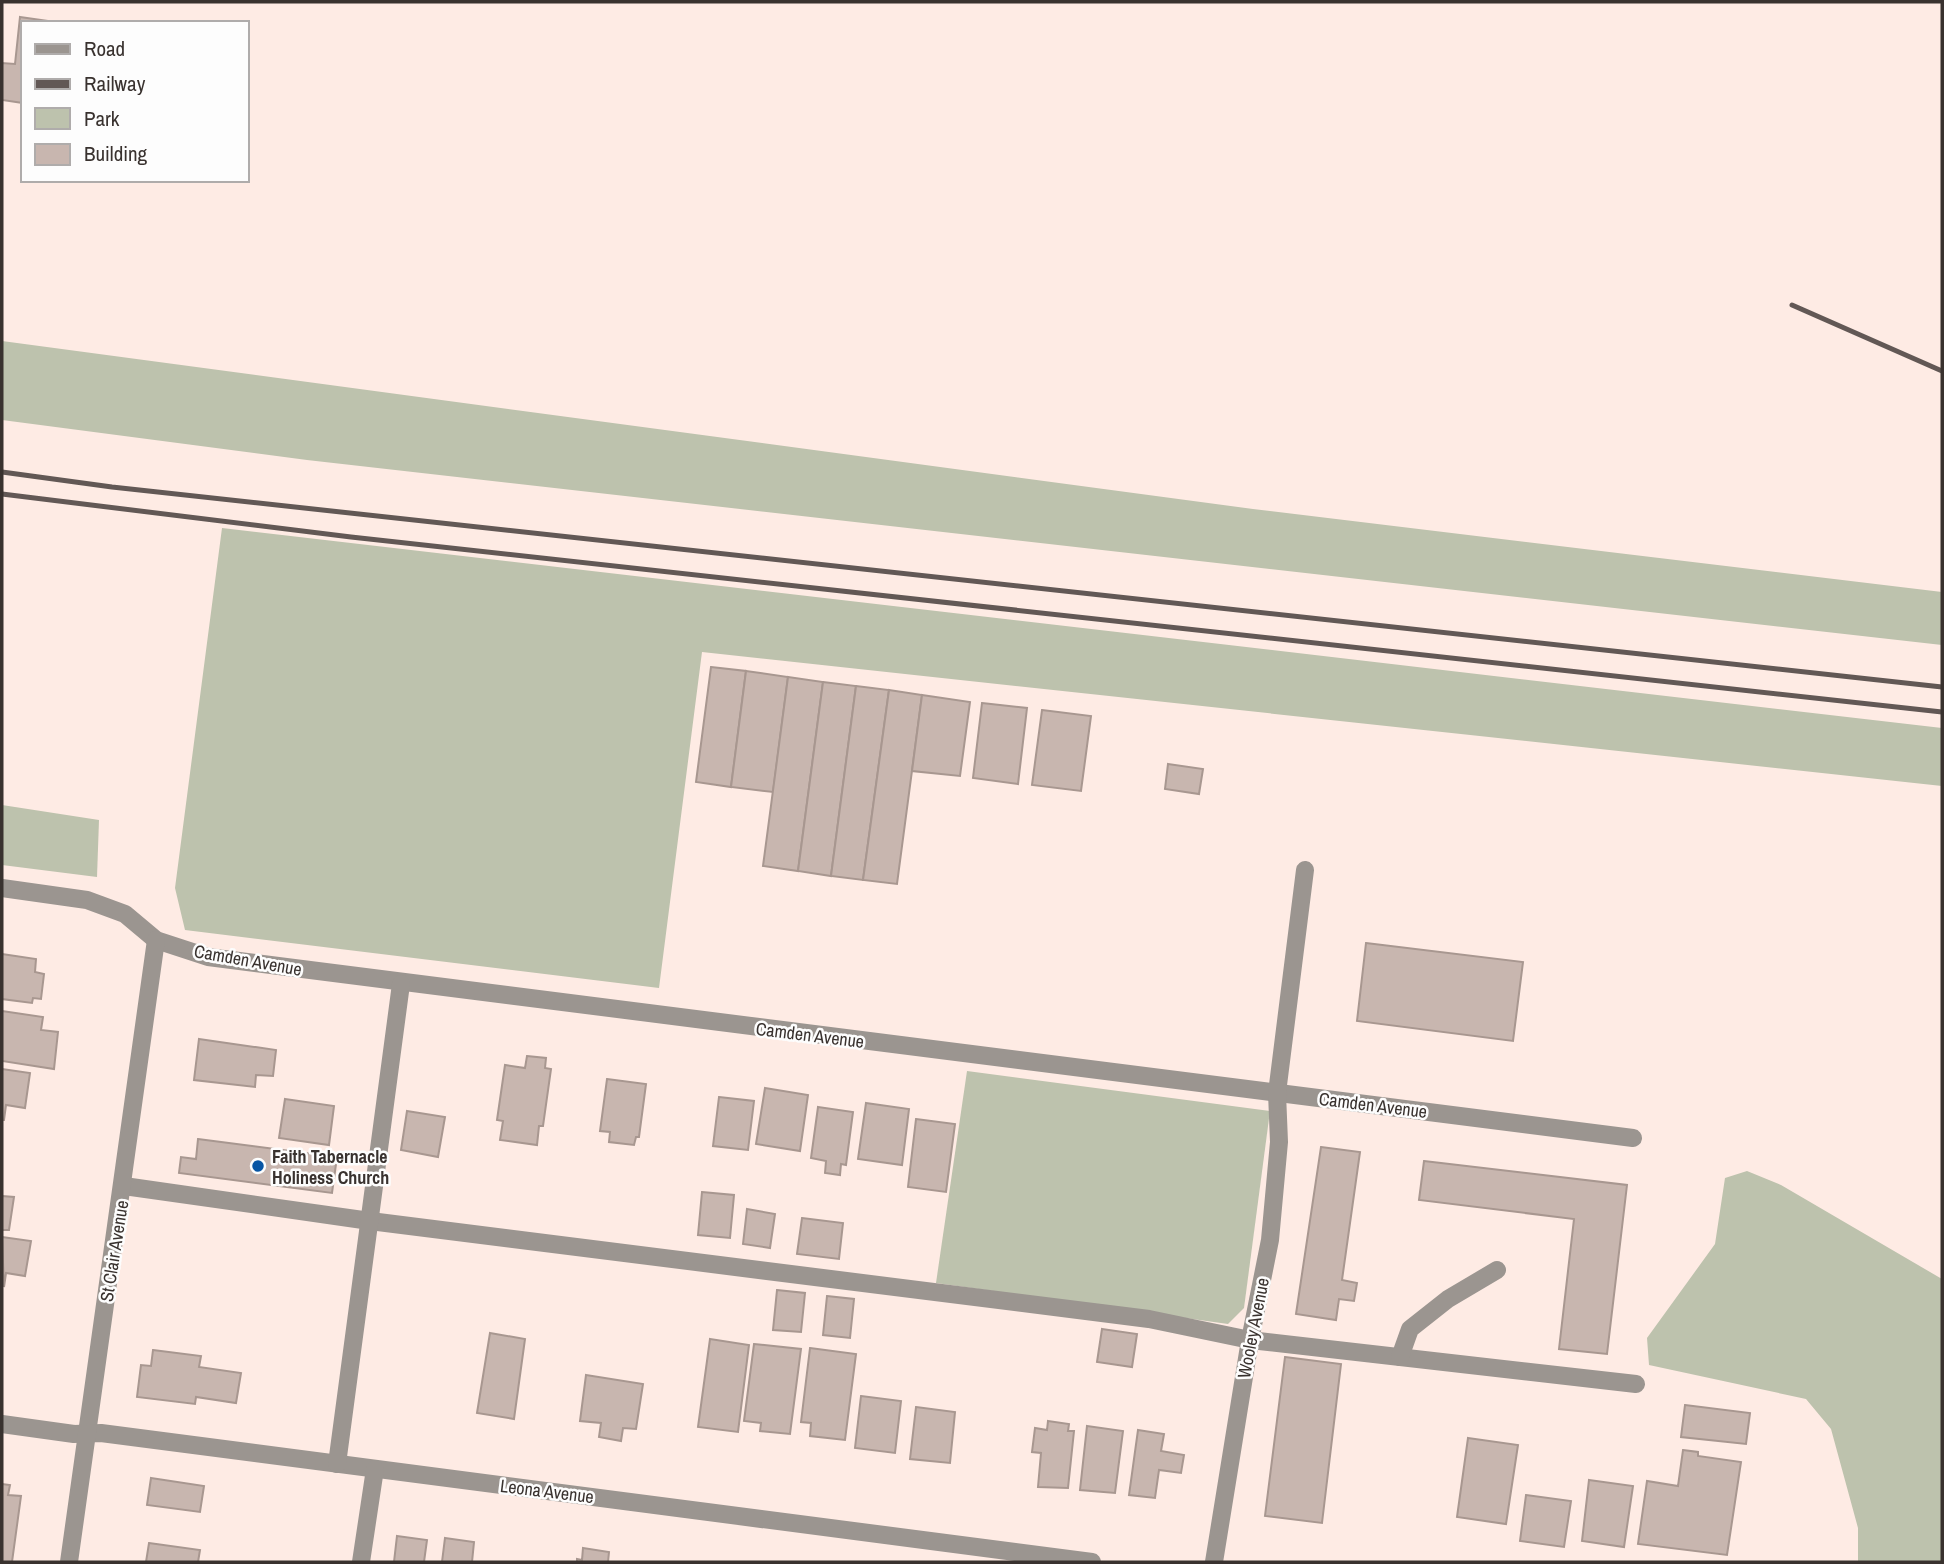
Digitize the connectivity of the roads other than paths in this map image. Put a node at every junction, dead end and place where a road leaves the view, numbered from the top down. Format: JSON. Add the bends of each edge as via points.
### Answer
{"nodes":[{"id":1,"x":1305,"y":870,"type":"dead end"},
{"id":2,"x":2,"y":888,"type":"edge"},
{"id":3,"x":156,"y":940,"type":"junction"},
{"id":4,"x":401,"y":984,"type":"junction"},
{"id":5,"x":1277,"y":1093,"type":"junction"},
{"id":6,"x":1633,"y":1139,"type":"dead end"},
{"id":7,"x":124,"y":1186,"type":"junction"},
{"id":8,"x":370,"y":1220,"type":"junction"},
{"id":9,"x":1497,"y":1270,"type":"dead end"},
{"id":10,"x":1250,"y":1340,"type":"junction"},
{"id":11,"x":1400,"y":1357,"type":"junction"},
{"id":12,"x":1636,"y":1384,"type":"dead end"},
{"id":13,"x":2,"y":1424,"type":"edge"},
{"id":14,"x":87,"y":1433,"type":"junction"},
{"id":15,"x":337,"y":1464,"type":"junction"},
{"id":16,"x":375,"y":1469,"type":"junction"},
{"id":17,"x":948,"y":1544,"type":"junction"},
{"id":18,"x":69,"y":1562,"type":"edge"},
{"id":19,"x":361,"y":1562,"type":"edge"},
{"id":20,"x":946,"y":1562,"type":"edge"},
{"id":21,"x":1092,"y":1562,"type":"edge"},
{"id":22,"x":1214,"y":1562,"type":"edge"}],
"edges":[{"from":1,"to":5,"type":"street","name":"Wooley Avenue"},
{"from":2,"to":3,"type":"street","name":"Camden Avenue","via":[[87,900],[125,914]]},
{"from":3,"to":4,"type":"street","name":"Camden Avenue","via":[[208,957]]},
{"from":3,"to":7,"type":"street","name":"St Clair Avenue"},
{"from":4,"to":5,"type":"street","name":"Camden Avenue"},
{"from":4,"to":8,"type":"street"},
{"from":5,"to":6,"type":"street","name":"Camden Avenue"},
{"from":5,"to":10,"type":"street","name":"Wooley Avenue","via":[[1279,1142],[1270,1240]]},
{"from":7,"to":8,"type":"street"},
{"from":7,"to":14,"type":"street","name":"St Clair Avenue"},
{"from":8,"to":10,"type":"street","via":[[1149,1319]]},
{"from":8,"to":15,"type":"street"},
{"from":9,"to":11,"type":"street","via":[[1410,1328]]},
{"from":10,"to":11,"type":"street"},
{"from":10,"to":22,"type":"street","name":"Wooley Avenue"},
{"from":11,"to":12,"type":"street"},
{"from":13,"to":14,"type":"street","name":"Leona Avenue"},
{"from":14,"to":15,"type":"street","name":"Leona Avenue"},
{"from":14,"to":18,"type":"street","name":"St Clair Avenue"},
{"from":15,"to":16,"type":"street","name":"Leona Avenue"},
{"from":16,"to":17,"type":"street","name":"Leona Avenue"},
{"from":16,"to":19,"type":"street"},
{"from":17,"to":20,"type":"street"},
{"from":17,"to":21,"type":"street","name":"Leona Avenue"}]}
